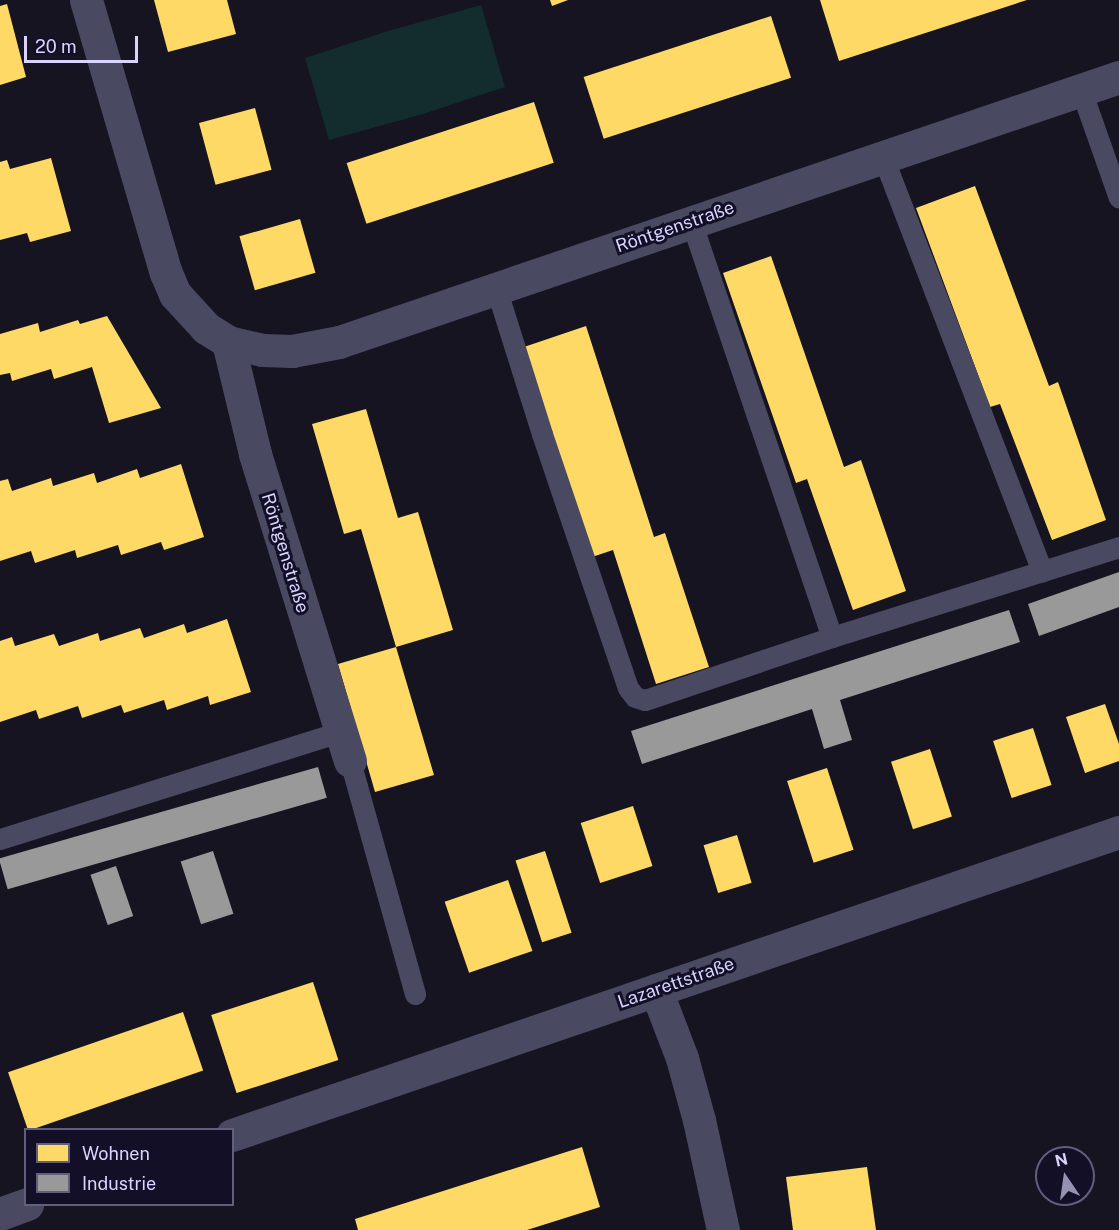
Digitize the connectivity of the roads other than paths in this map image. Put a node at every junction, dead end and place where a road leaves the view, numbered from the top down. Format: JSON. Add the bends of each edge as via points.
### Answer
{"nodes":[{"id":1,"x":86,"y":0,"type":"edge"},
{"id":2,"x":1119,"y":77,"type":"edge"},
{"id":3,"x":1081,"y":90,"type":"junction"},
{"id":4,"x":883,"y":157,"type":"junction"},
{"id":5,"x":1119,"y":198,"type":"edge"},
{"id":6,"x":692,"y":221,"type":"junction"},
{"id":7,"x":496,"y":288,"type":"junction"},
{"id":8,"x":228,"y":342,"type":"junction"},
{"id":9,"x":1119,"y":547,"type":"edge"},
{"id":10,"x":1042,"y":573,"type":"junction"},
{"id":11,"x":832,"y":637,"type":"junction"},
{"id":12,"x":345,"y":747,"type":"junction"},
{"id":13,"x":1119,"y":832,"type":"edge"},
{"id":14,"x":0,"y":839,"type":"edge"},
{"id":15,"x":656,"y":990,"type":"junction"},
{"id":16,"x":415,"y":994,"type":"dead end"},
{"id":17,"x":234,"y":1133,"type":"edge"},
{"id":18,"x":24,"y":1205,"type":"edge"},
{"id":19,"x":0,"y":1214,"type":"edge"},
{"id":20,"x":723,"y":1230,"type":"edge"}],
"edges":[{"from":1,"to":8,"type":"street","name":"Röntgenstraße","via":[[165,273],[188,311]]},
{"from":2,"to":3,"type":"street","name":"Röntgenstraße"},
{"from":3,"to":4,"type":"street","name":"Röntgenstraße"},
{"from":3,"to":5,"type":"lane"},
{"from":4,"to":6,"type":"street","name":"Röntgenstraße"},
{"from":4,"to":10,"type":"lane"},
{"from":6,"to":7,"type":"street","name":"Röntgenstraße"},
{"from":6,"to":11,"type":"lane"},
{"from":7,"to":8,"type":"street","name":"Röntgenstraße","via":[[313,349],[262,350]]},
{"from":7,"to":11,"type":"lane","via":[[545,445],[628,688],[635,698],[645,700]]},
{"from":8,"to":12,"type":"street","name":"Röntgenstraße","via":[[255,454]]},
{"from":9,"to":10,"type":"lane"},
{"from":10,"to":11,"type":"lane"},
{"from":12,"to":14,"type":"lane"},
{"from":12,"to":16,"type":"lane"},
{"from":13,"to":15,"type":"street","name":"Lazarettstraße"},
{"from":15,"to":17,"type":"street","name":"Lazarettstraße"},
{"from":15,"to":20,"type":"street","via":[[685,1069]]},
{"from":18,"to":19,"type":"street"}]}
